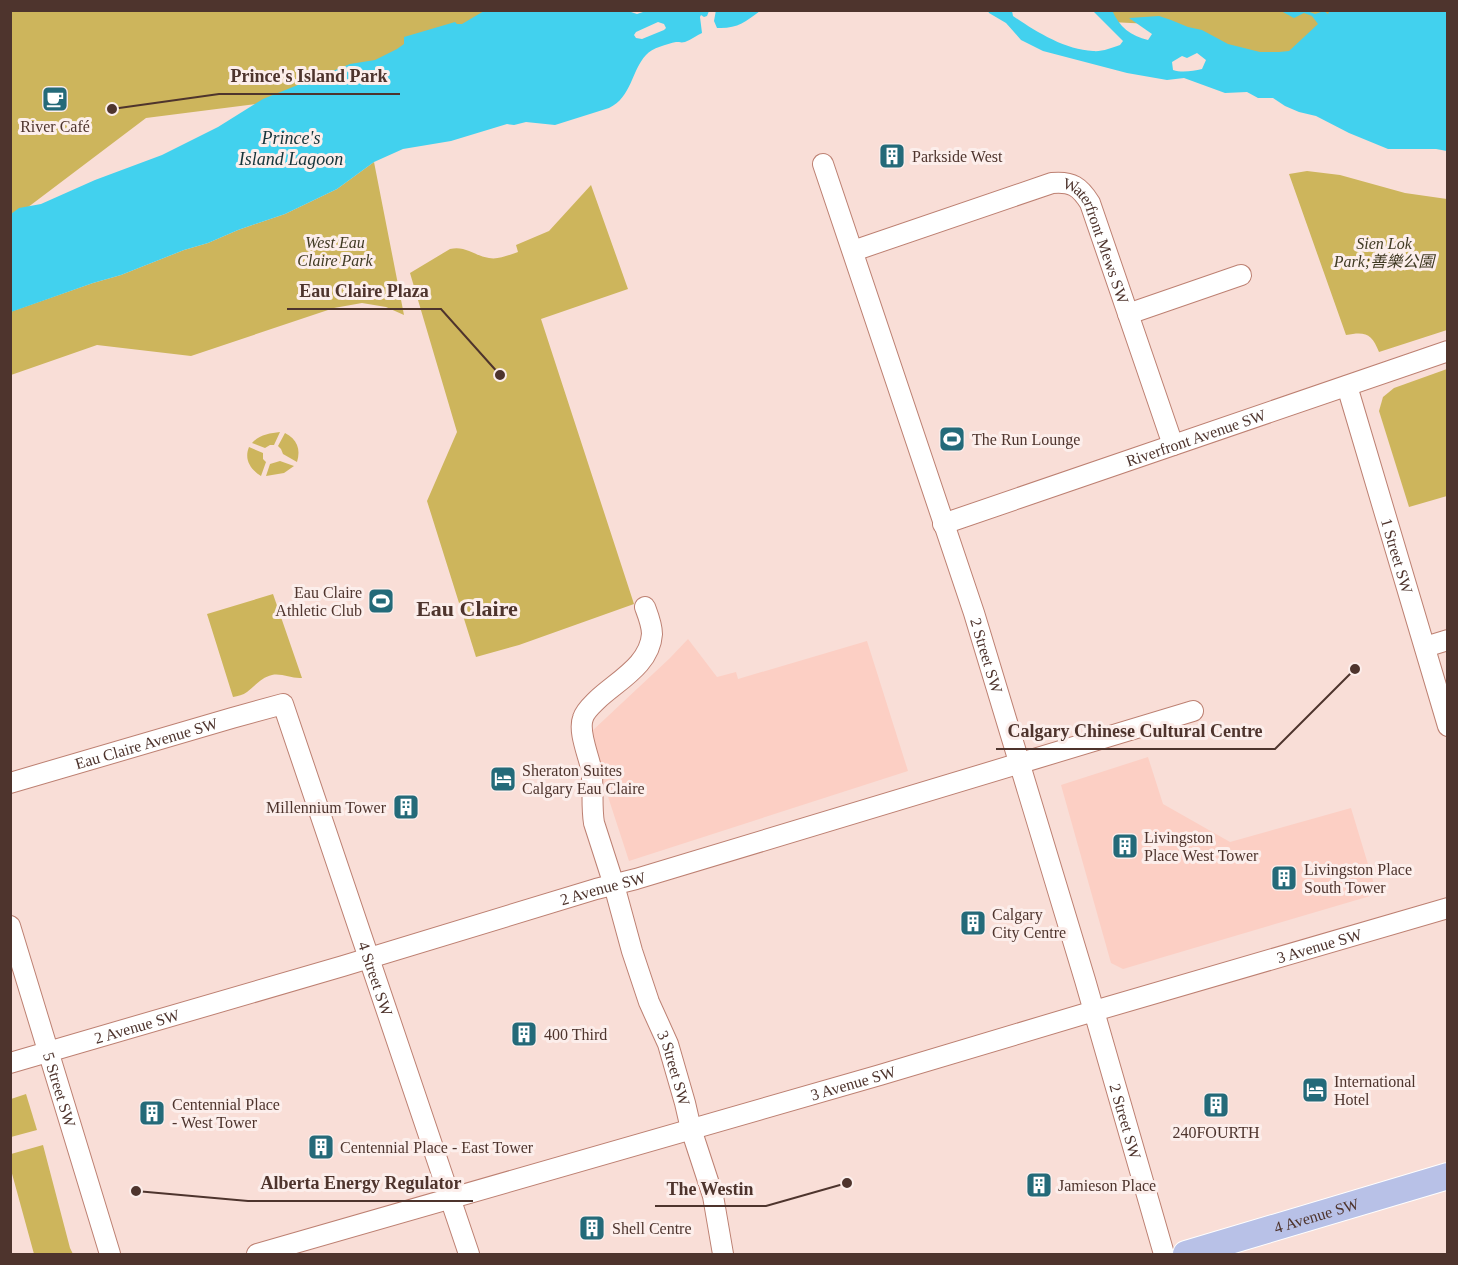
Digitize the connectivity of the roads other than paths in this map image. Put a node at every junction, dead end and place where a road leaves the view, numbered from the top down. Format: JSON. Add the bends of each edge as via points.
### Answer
{"nodes":[{"id":1,"x":823,"y":164,"type":"dead end"},
{"id":2,"x":853,"y":251,"type":"junction"},
{"id":3,"x":1241,"y":275,"type":"dead end"},
{"id":4,"x":1128,"y":314,"type":"junction"},
{"id":5,"x":1448,"y":351,"type":"edge"},
{"id":6,"x":1347,"y":386,"type":"junction"},
{"id":7,"x":1173,"y":445,"type":"junction"},
{"id":8,"x":943,"y":524,"type":"junction"},
{"id":9,"x":645,"y":607,"type":"dead end"},
{"id":10,"x":1448,"y":640,"type":"edge"},
{"id":11,"x":1425,"y":647,"type":"junction"},
{"id":12,"x":283,"y":704,"type":"joint"},
{"id":13,"x":1193,"y":711,"type":"dead end"},
{"id":14,"x":1448,"y":726,"type":"edge"},
{"id":15,"x":1019,"y":764,"type":"junction"},
{"id":16,"x":10,"y":783,"type":"edge"},
{"id":17,"x":614,"y":885,"type":"junction"},
{"id":18,"x":1448,"y":908,"type":"edge"},
{"id":19,"x":10,"y":926,"type":"edge"},
{"id":20,"x":369,"y":958,"type":"junction"},
{"id":21,"x":1094,"y":1011,"type":"junction"},
{"id":22,"x":49,"y":1052,"type":"junction"},
{"id":23,"x":10,"y":1063,"type":"edge"},
{"id":24,"x":691,"y":1129,"type":"junction"},
{"id":25,"x":1448,"y":1176,"type":"edge"},
{"id":26,"x":450,"y":1199,"type":"junction"},
{"id":27,"x":110,"y":1254,"type":"edge"},
{"id":28,"x":257,"y":1254,"type":"edge"},
{"id":29,"x":469,"y":1254,"type":"edge"},
{"id":30,"x":723,"y":1254,"type":"edge"},
{"id":31,"x":1164,"y":1254,"type":"edge"},
{"id":32,"x":1186,"y":1254,"type":"edge"}],
"edges":[{"from":1,"to":2,"type":"street","name":"2 Street SW"},
{"from":2,"to":4,"type":"street","name":"Waterfront Mews SW","via":[[1052,183],[1068,183],[1090,203]]},
{"from":2,"to":8,"type":"street","name":"2 Street SW"},
{"from":3,"to":4,"type":"street"},
{"from":4,"to":7,"type":"street","name":"Waterfront Mews SW"},
{"from":5,"to":6,"type":"street","name":"Riverfront Avenue SW"},
{"from":6,"to":7,"type":"street","name":"Riverfront Avenue SW"},
{"from":6,"to":11,"type":"street","name":"1 Street SW"},
{"from":7,"to":8,"type":"street","name":"Riverfront Avenue SW"},
{"from":8,"to":15,"type":"street","name":"2 Street SW"},
{"from":9,"to":17,"type":"street","name":"3 Street SW","via":[[652,632],[645,656],[604,692],[582,720],[592,780],[592,813]]},
{"from":10,"to":11,"type":"street"},
{"from":11,"to":14,"type":"street","name":"1 Street SW"},
{"from":12,"to":16,"type":"street","name":"Eau Claire Avenue SW"},
{"from":12,"to":20,"type":"street","name":"4 Street SW"},
{"from":13,"to":15,"type":"street","name":"2 Avenue SW"},
{"from":15,"to":17,"type":"street","name":"2 Avenue SW"},
{"from":15,"to":21,"type":"street","name":"2 Street SW"},
{"from":17,"to":20,"type":"street","name":"2 Avenue SW"},
{"from":17,"to":24,"type":"street","name":"3 Street SW","via":[[649,1002],[668,1044]]},
{"from":18,"to":21,"type":"street","name":"3 Avenue SW"},
{"from":19,"to":22,"type":"street","name":"5 Street SW"},
{"from":20,"to":22,"type":"street","name":"2 Avenue SW"},
{"from":20,"to":26,"type":"street","name":"4 Street SW"},
{"from":21,"to":24,"type":"street","name":"3 Avenue SW"},
{"from":21,"to":31,"type":"street","name":"2 Street SW"},
{"from":22,"to":23,"type":"street","name":"2 Avenue SW"},
{"from":22,"to":27,"type":"street","name":"5 Street SW"},
{"from":24,"to":26,"type":"street","name":"3 Avenue SW"},
{"from":24,"to":30,"type":"street","name":"3 Street SW","via":[[712,1196]]},
{"from":25,"to":32,"type":"main road","name":"4 Avenue SW"},
{"from":26,"to":28,"type":"street","name":"3 Avenue SW"},
{"from":26,"to":29,"type":"street","name":"4 Street SW"}]}
